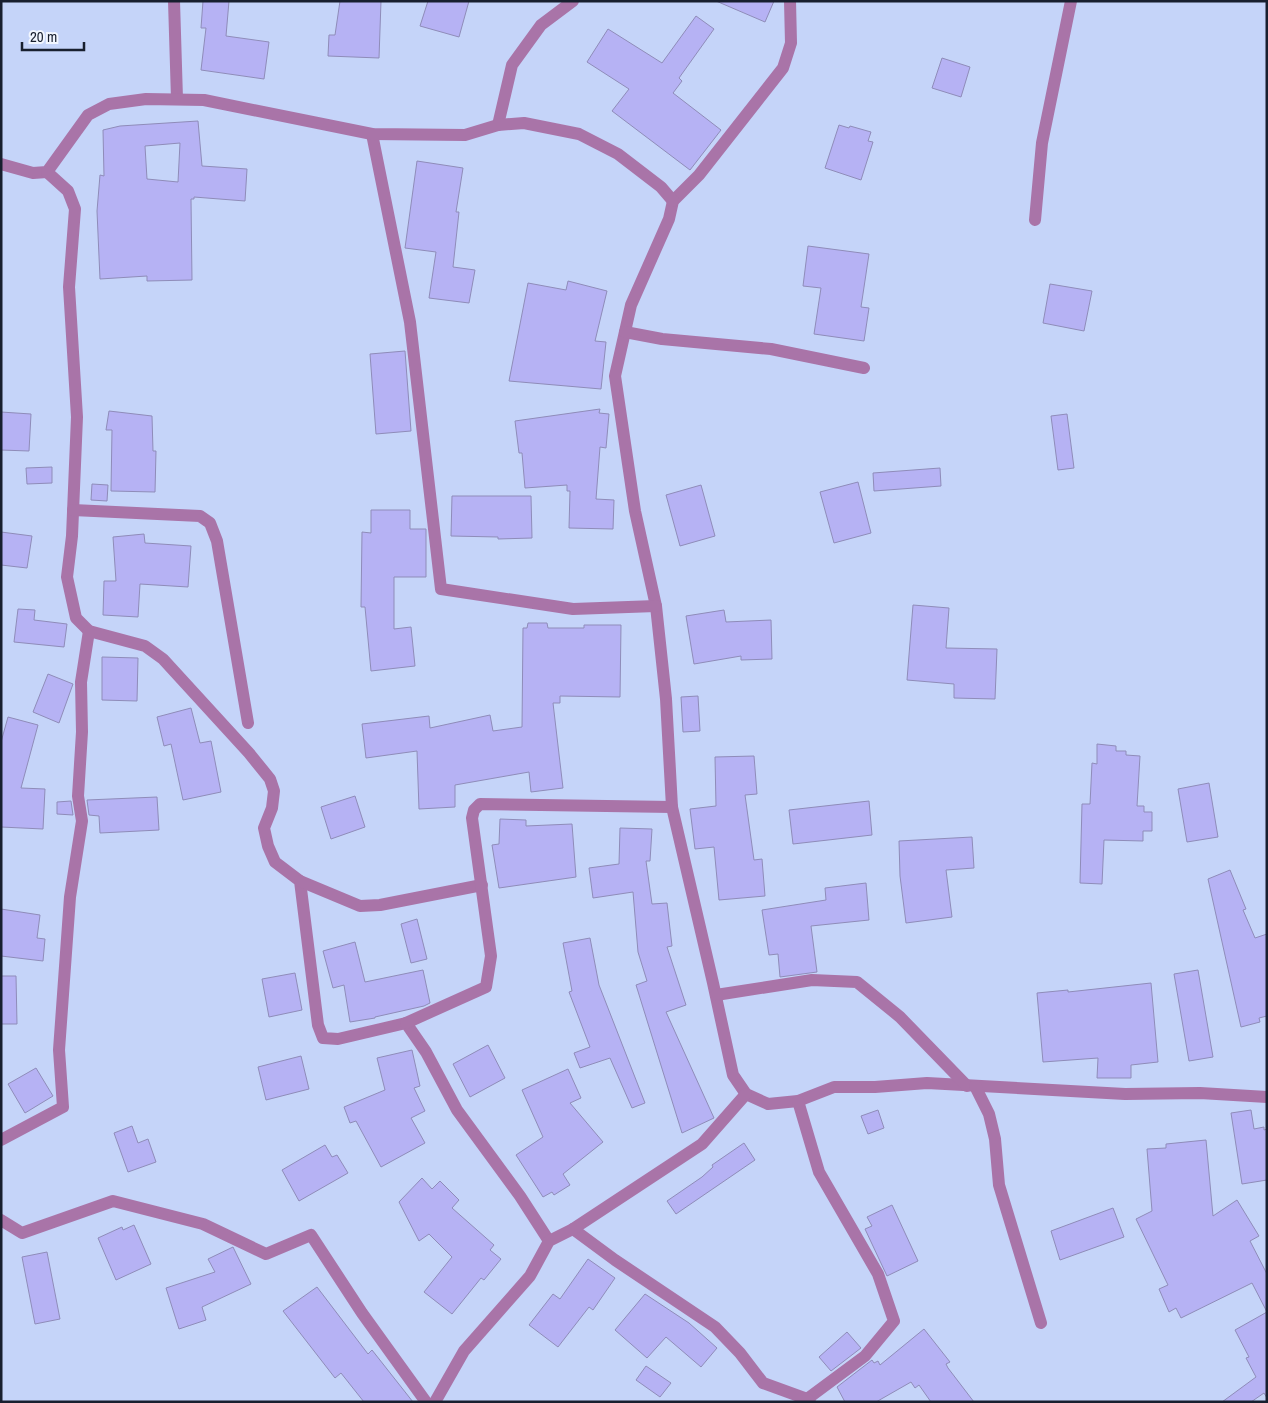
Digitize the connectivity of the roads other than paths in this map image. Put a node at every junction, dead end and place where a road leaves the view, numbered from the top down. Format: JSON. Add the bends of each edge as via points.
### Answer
{"nodes":[{"id":1,"x":174,"y":1,"type":"edge"},
{"id":2,"x":573,"y":1,"type":"edge"},
{"id":3,"x":790,"y":1,"type":"edge"},
{"id":4,"x":1071,"y":1,"type":"edge"},
{"id":5,"x":177,"y":99,"type":"junction"},
{"id":6,"x":498,"y":124,"type":"junction"},
{"id":7,"x":372,"y":134,"type":"junction"},
{"id":8,"x":1,"y":164,"type":"edge"},
{"id":9,"x":47,"y":172,"type":"junction"},
{"id":10,"x":673,"y":201,"type":"junction"},
{"id":11,"x":1035,"y":220,"type":"dead end"},
{"id":12,"x":625,"y":332,"type":"junction"},
{"id":13,"x":864,"y":368,"type":"dead end"},
{"id":14,"x":73,"y":510,"type":"junction"},
{"id":15,"x":656,"y":606,"type":"junction"},
{"id":16,"x":89,"y":631,"type":"junction"},
{"id":17,"x":248,"y":723,"type":"dead end"},
{"id":18,"x":672,"y":807,"type":"junction"},
{"id":19,"x":300,"y":881,"type":"junction"},
{"id":20,"x":482,"y":885,"type":"junction"},
{"id":21,"x":716,"y":995,"type":"junction"},
{"id":22,"x":406,"y":1023,"type":"junction"},
{"id":23,"x":971,"y":1086,"type":"junction"},
{"id":24,"x":746,"y":1094,"type":"junction"},
{"id":25,"x":1267,"y":1097,"type":"edge"},
{"id":26,"x":798,"y":1100,"type":"junction"},
{"id":27,"x":1,"y":1140,"type":"edge"},
{"id":28,"x":1,"y":1220,"type":"edge"},
{"id":29,"x":574,"y":1229,"type":"junction"},
{"id":30,"x":549,"y":1241,"type":"junction"},
{"id":31,"x":1041,"y":1323,"type":"dead end"},
{"id":32,"x":809,"y":1400,"type":"edge"},
{"id":33,"x":426,"y":1402,"type":"edge"},
{"id":34,"x":435,"y":1402,"type":"edge"}],
"edges":[{"from":1,"to":5,"type":"street"},
{"from":2,"to":6,"type":"street","via":[[541,25],[512,65]]},
{"from":3,"to":10,"type":"street","via":[[791,43],[783,68],[699,175]]},
{"from":4,"to":11,"type":"street","via":[[1042,143]]},
{"from":5,"to":7,"type":"street","via":[[204,100]]},
{"from":5,"to":9,"type":"street","via":[[109,104],[88,115]]},
{"from":6,"to":7,"type":"street","via":[[465,135]]},
{"from":6,"to":10,"type":"street","via":[[524,123],[579,134],[618,154],[661,187]]},
{"from":7,"to":15,"type":"street","via":[[410,322],[441,589],[573,609]]},
{"from":8,"to":9,"type":"street","via":[[33,173]]},
{"from":9,"to":14,"type":"street","via":[[68,191],[75,208],[69,287],[78,418]]},
{"from":10,"to":12,"type":"street","via":[[669,219],[631,306]]},
{"from":12,"to":13,"type":"street","via":[[662,339],[771,349]]},
{"from":12,"to":15,"type":"street","via":[[615,376],[635,510]]},
{"from":14,"to":16,"type":"street","via":[[66,577],[76,618]]},
{"from":14,"to":17,"type":"street","via":[[200,516],[210,523],[217,541]]},
{"from":15,"to":18,"type":"street","via":[[666,699]]},
{"from":16,"to":19,"type":"street","via":[[145,646],[163,659],[249,753],[270,779],[274,791],[272,808],[264,828],[268,846],[275,862]]},
{"from":16,"to":27,"type":"street","via":[[81,682],[78,796],[82,821],[70,897],[59,1050],[63,1107]]},
{"from":18,"to":20,"type":"street","via":[[480,804],[472,818]]},
{"from":18,"to":21,"type":"street"},
{"from":19,"to":20,"type":"street","via":[[360,906]]},
{"from":19,"to":22,"type":"street","via":[[318,1025],[323,1038],[338,1039]]},
{"from":20,"to":22,"type":"street","via":[[492,956],[486,987]]},
{"from":21,"to":23,"type":"street","via":[[812,980],[857,982],[900,1017]]},
{"from":21,"to":24,"type":"street","via":[[733,1075]]},
{"from":22,"to":30,"type":"street","via":[[426,1052],[457,1110]]},
{"from":23,"to":25,"type":"street"},
{"from":23,"to":26,"type":"street","via":[[927,1083],[834,1087]]},
{"from":23,"to":31,"type":"street","via":[[989,1114],[999,1185]]},
{"from":24,"to":26,"type":"street","via":[[768,1104]]},
{"from":24,"to":29,"type":"street","via":[[702,1144]]},
{"from":26,"to":32,"type":"street","via":[[819,1172],[878,1274],[894,1322],[865,1356]]},
{"from":28,"to":33,"type":"street","via":[[22,1233],[113,1200],[203,1224],[266,1254],[312,1235],[362,1313]]},
{"from":29,"to":30,"type":"street"},
{"from":29,"to":32,"type":"street","via":[[715,1328],[740,1353],[762,1383]]},
{"from":30,"to":34,"type":"street","via":[[530,1276],[464,1351]]}]}
